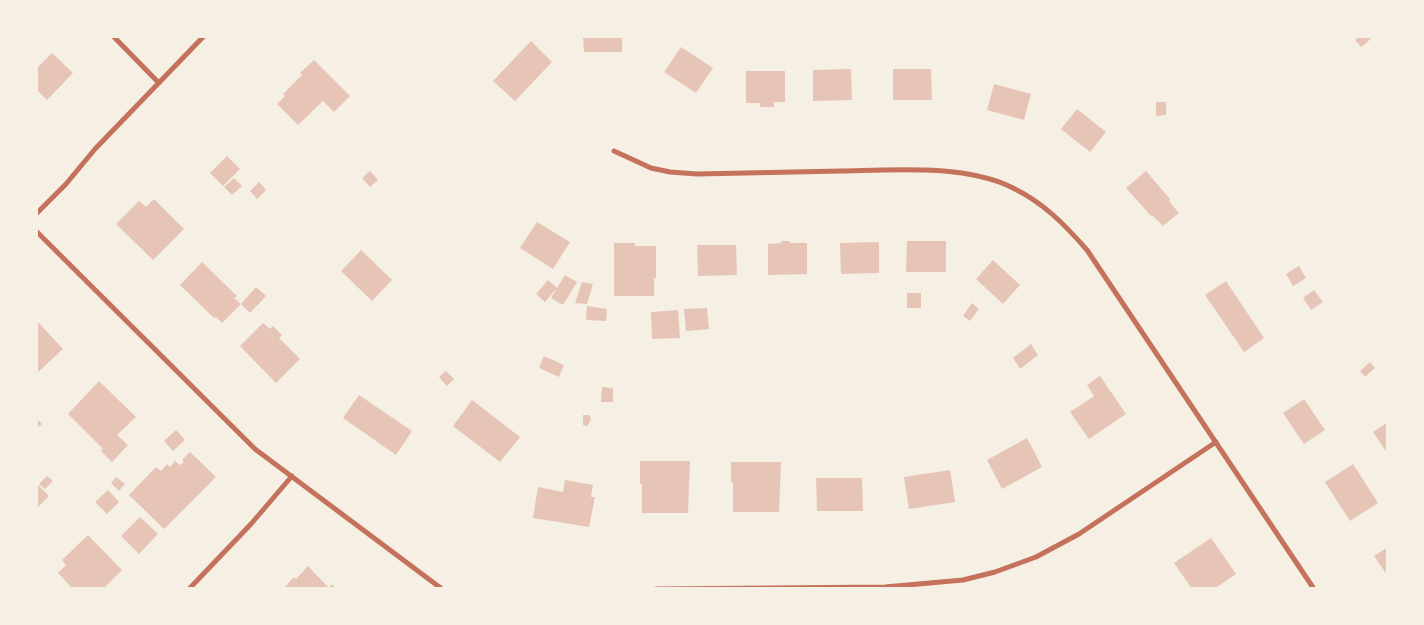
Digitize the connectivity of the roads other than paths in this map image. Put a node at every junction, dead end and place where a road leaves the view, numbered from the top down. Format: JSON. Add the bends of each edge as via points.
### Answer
{"nodes":[{"id":1,"x":113,"y":36,"type":"edge"},
{"id":2,"x":204,"y":36,"type":"edge"},
{"id":3,"x":159,"y":83,"type":"junction"},
{"id":4,"x":614,"y":150,"type":"dead end"},
{"id":5,"x":36,"y":214,"type":"edge"},
{"id":6,"x":36,"y":231,"type":"edge"},
{"id":7,"x":1216,"y":442,"type":"junction"},
{"id":8,"x":292,"y":476,"type":"junction"},
{"id":9,"x":189,"y":589,"type":"edge"},
{"id":10,"x":442,"y":589,"type":"edge"},
{"id":11,"x":656,"y":589,"type":"edge"},
{"id":12,"x":1314,"y":589,"type":"edge"}],
"edges":[{"from":1,"to":3,"type":"street"},
{"from":2,"to":3,"type":"street"},
{"from":3,"to":5,"type":"street"},
{"from":4,"to":7,"type":"street","via":[[650,168],[670,172],[944,171],[1011,187],[1049,210],[1087,250]]},
{"from":6,"to":8,"type":"street","via":[[255,449]]},
{"from":7,"to":11,"type":"street","via":[[1079,534],[1036,557],[995,572],[944,582],[885,588]]},
{"from":7,"to":12,"type":"street"},
{"from":8,"to":9,"type":"street"},
{"from":8,"to":10,"type":"street"}]}
